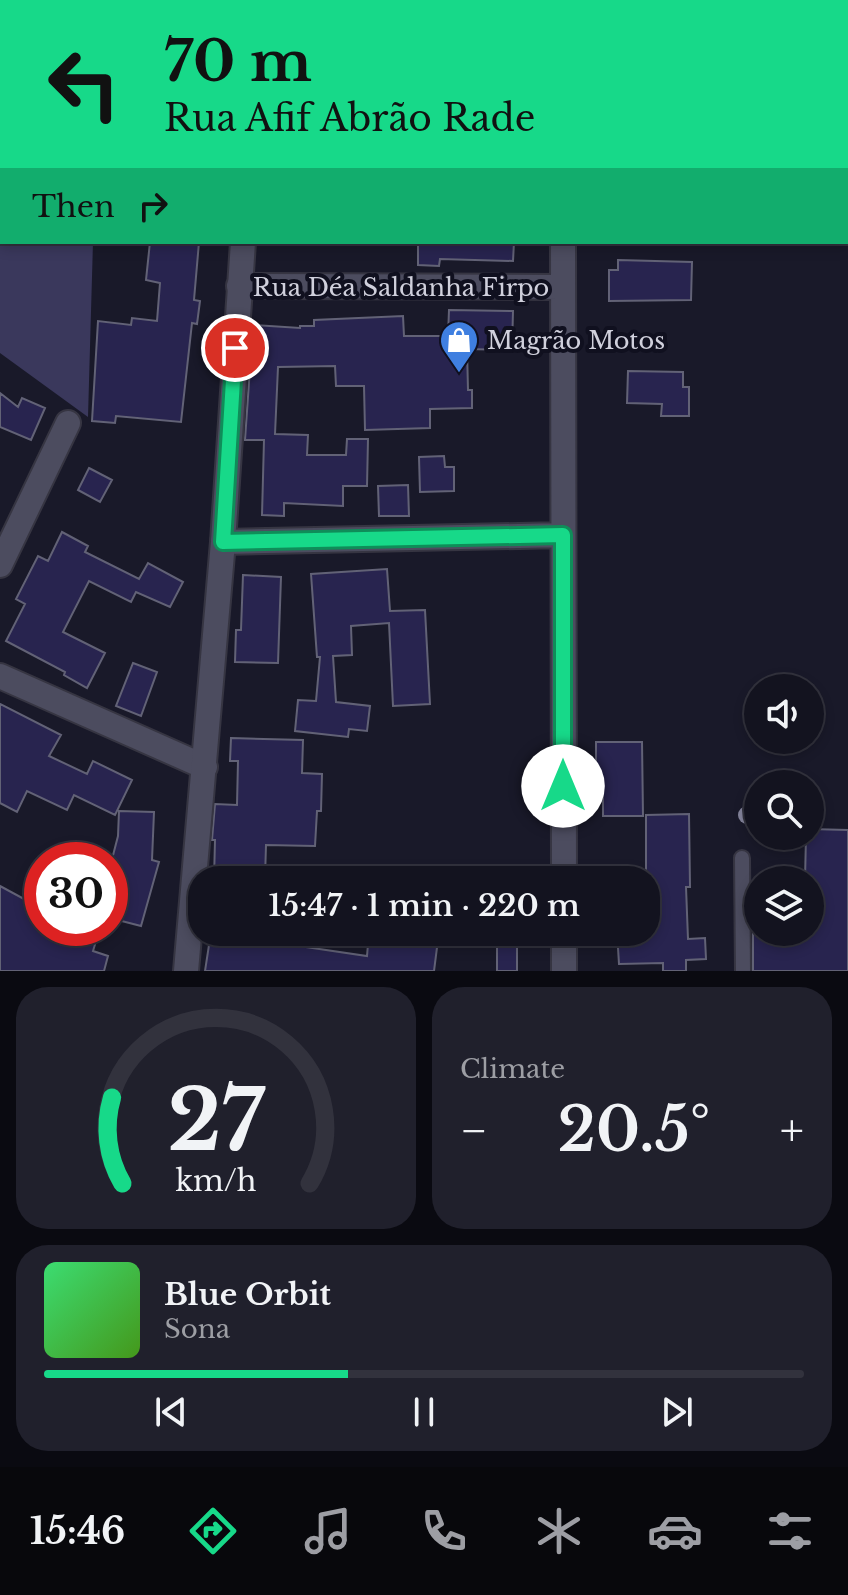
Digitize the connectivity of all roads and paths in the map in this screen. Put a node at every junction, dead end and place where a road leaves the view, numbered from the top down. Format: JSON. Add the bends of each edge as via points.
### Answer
{"nodes":[{"id":1,"x":243,"y":244,"type":"edge"},
{"id":2,"x":563,"y":244,"type":"edge"},
{"id":3,"x":239,"y":286,"type":"junction"},
{"id":4,"x":563,"y":287,"type":"junction"},
{"id":5,"x":68,"y":423,"type":"dead end"},
{"id":6,"x":563,"y":535,"type":"junction"},
{"id":7,"x":223,"y":542,"type":"junction"},
{"id":8,"x":0,"y":565,"type":"edge"},
{"id":9,"x":0,"y":676,"type":"edge"},
{"id":10,"x":205,"y":767,"type":"junction"},
{"id":11,"x":742,"y":858,"type":"dead end"},
{"id":12,"x":564,"y":866,"type":"edge"},
{"id":13,"x":564,"y":946,"type":"edge"},
{"id":14,"x":186,"y":971,"type":"edge"},
{"id":15,"x":564,"y":971,"type":"edge"},
{"id":16,"x":743,"y":971,"type":"edge"}],
"edges":[{"from":1,"to":3,"type":"street"},
{"from":2,"to":4,"type":"street"},
{"from":3,"to":4,"type":"street","name":"Rua Déa Saldanha Firpo"},
{"from":3,"to":7,"type":"street"},
{"from":4,"to":6,"type":"street"},
{"from":5,"to":8,"type":"street"},
{"from":6,"to":7,"type":"street"},
{"from":6,"to":12,"type":"street"},
{"from":7,"to":10,"type":"street"},
{"from":9,"to":10,"type":"street"},
{"from":10,"to":14,"type":"street"},
{"from":11,"to":16,"type":"lane"},
{"from":13,"to":15,"type":"street"}]}
